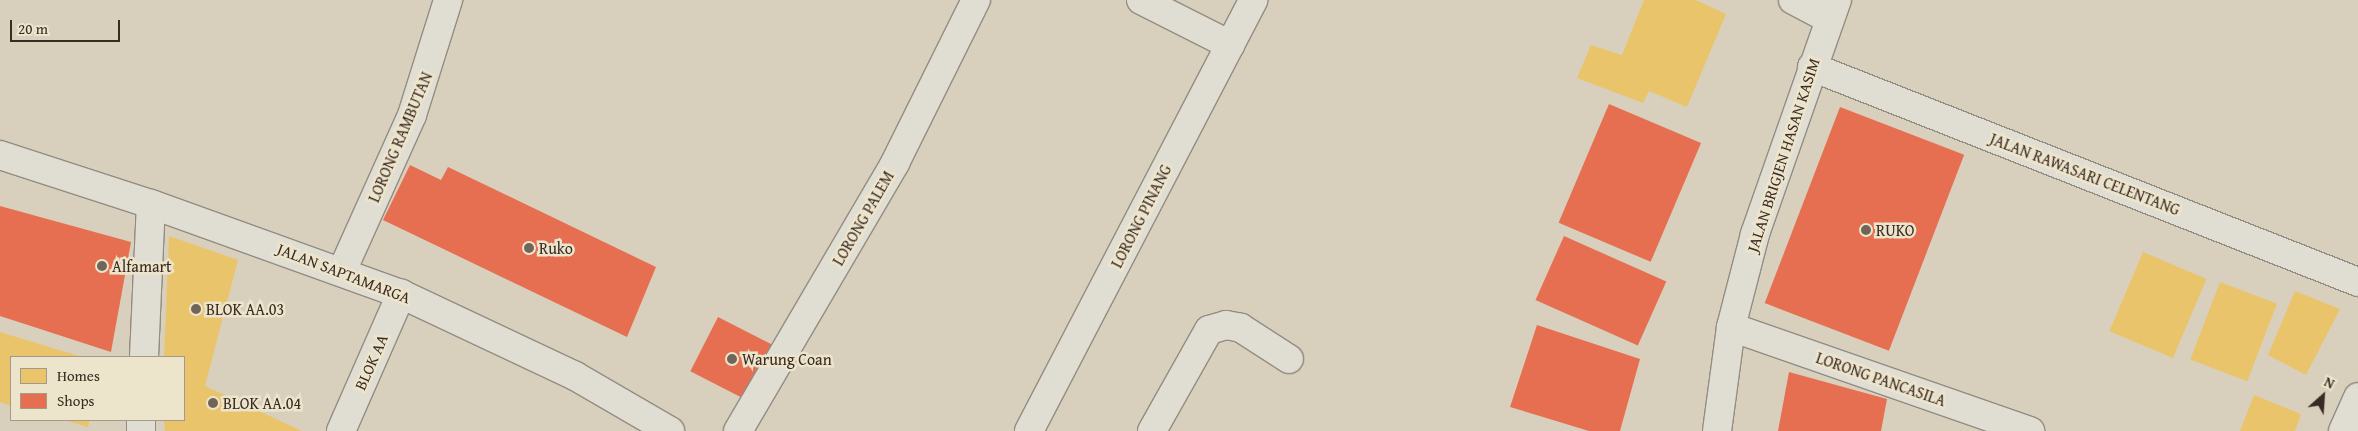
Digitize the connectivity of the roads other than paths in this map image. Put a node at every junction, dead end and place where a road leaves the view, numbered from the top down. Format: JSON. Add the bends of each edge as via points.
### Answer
{"nodes":[{"id":1,"x":448,"y":0,"type":"edge"},
{"id":2,"x":976,"y":0,"type":"edge"},
{"id":3,"x":1141,"y":0,"type":"edge"},
{"id":4,"x":1253,"y":0,"type":"edge"},
{"id":5,"x":1794,"y":0,"type":"edge"},
{"id":6,"x":1833,"y":9,"type":"edge"},
{"id":7,"x":1230,"y":45,"type":"junction"},
{"id":8,"x":1812,"y":67,"type":"junction"},
{"id":9,"x":0,"y":155,"type":"edge"},
{"id":10,"x":151,"y":204,"type":"junction"},
{"id":11,"x":342,"y":271,"type":"junction"},
{"id":12,"x":2358,"y":282,"type":"edge"},
{"id":13,"x":401,"y":294,"type":"junction"},
{"id":14,"x":1731,"y":327,"type":"junction"},
{"id":15,"x":144,"y":356,"type":"edge"},
{"id":16,"x":1289,"y":359,"type":"dead end"},
{"id":17,"x":2358,"y":397,"type":"edge"},
{"id":18,"x":341,"y":431,"type":"edge"},
{"id":19,"x":670,"y":431,"type":"edge"},
{"id":20,"x":738,"y":431,"type":"edge"},
{"id":21,"x":1029,"y":431,"type":"edge"},
{"id":22,"x":1152,"y":431,"type":"edge"},
{"id":23,"x":1717,"y":431,"type":"edge"},
{"id":24,"x":2030,"y":431,"type":"edge"},
{"id":25,"x":2343,"y":431,"type":"edge"}],
"edges":[{"from":1,"to":11,"type":"street","name":"LORONG RAMBUTAN","via":[[412,115]]},
{"from":2,"to":20,"type":"street","name":"LORONG PALEM","via":[[895,163]]},
{"from":3,"to":7,"type":"street"},
{"from":4,"to":7,"type":"street","name":"LORONG PINANG"},
{"from":5,"to":6,"type":"street"},
{"from":6,"to":8,"type":"street","name":"JALAN BRIGJEN HASAN KASIM"},
{"from":7,"to":21,"type":"street","name":"LORONG PINANG"},
{"from":8,"to":12,"type":"street","name":"JALAN RAWASARI CELENTANG"},
{"from":8,"to":14,"type":"street","name":"JALAN BRIGJEN HASAN KASIM","via":[[1755,234]]},
{"from":9,"to":10,"type":"street","name":"JALAN SAPTAMARGA"},
{"from":10,"to":11,"type":"street","name":"JALAN SAPTAMARGA"},
{"from":10,"to":15,"type":"street"},
{"from":11,"to":13,"type":"street","name":"JALAN SAPTAMARGA"},
{"from":13,"to":18,"type":"street","name":"BLOK AA"},
{"from":13,"to":19,"type":"street","name":"JALAN SAPTAMARGA","via":[[575,376]]},
{"from":14,"to":23,"type":"street","name":"JALAN BRIGJEN HASAN KASIM"},
{"from":14,"to":24,"type":"street","name":"LORONG PANCASILA"},
{"from":16,"to":22,"type":"street","via":[[1241,328],[1226,325],[1210,330]]},
{"from":17,"to":25,"type":"street"}]}
